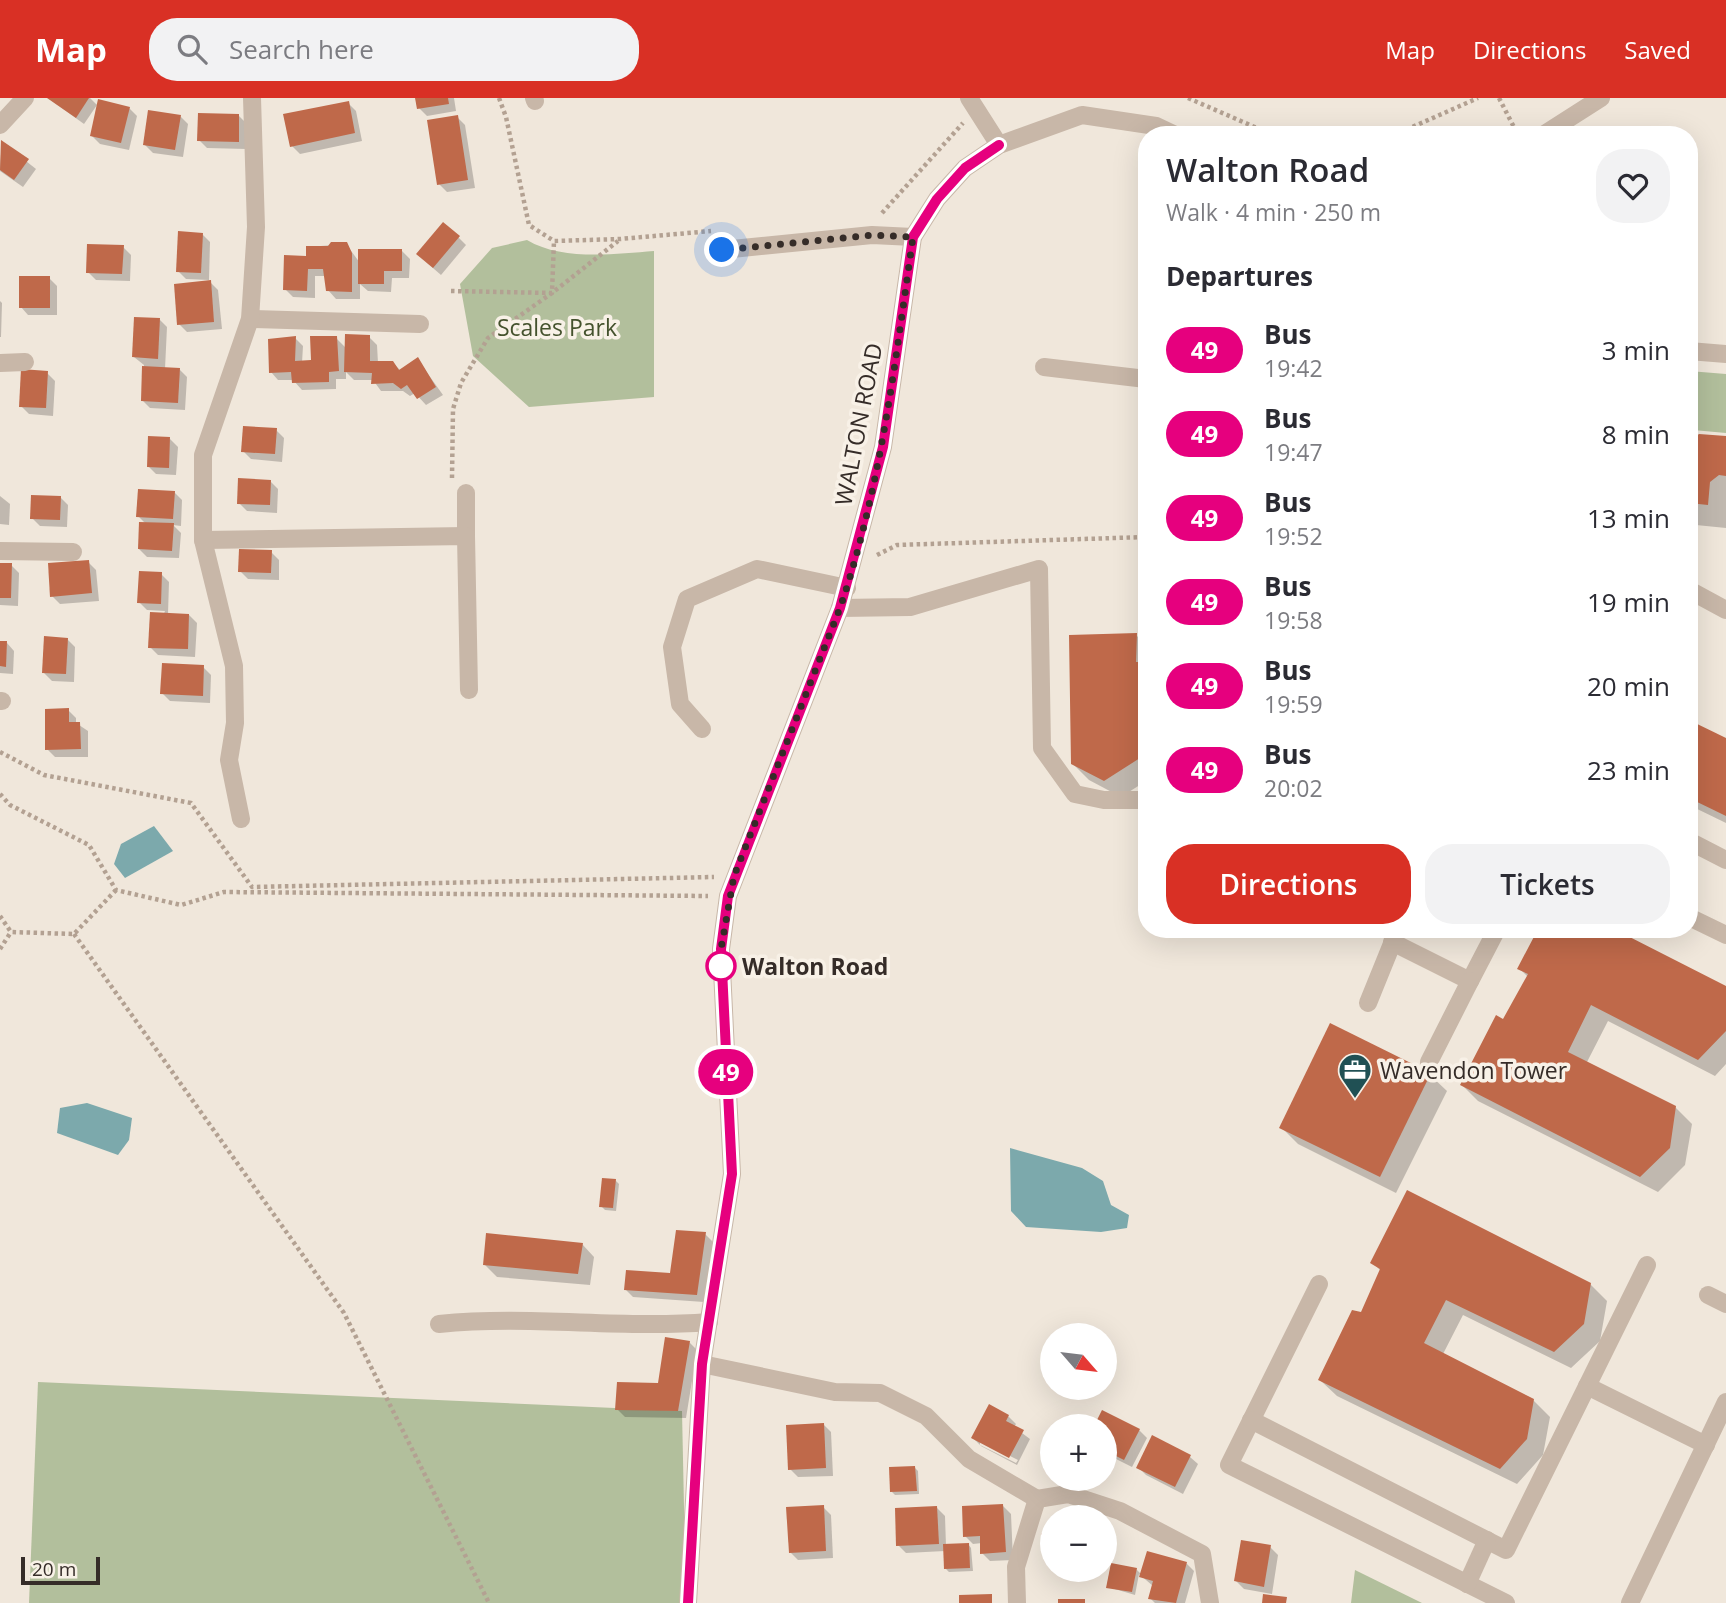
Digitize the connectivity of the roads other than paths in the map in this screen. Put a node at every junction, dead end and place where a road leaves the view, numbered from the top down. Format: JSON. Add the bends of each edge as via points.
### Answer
{"nodes":[{"id":1,"x":25,"y":98,"type":"edge"},
{"id":2,"x":252,"y":98,"type":"edge"},
{"id":3,"x":1601,"y":98,"type":"edge"},
{"id":4,"x":972,"y":103,"type":"edge"},
{"id":5,"x":0,"y":125,"type":"edge"},
{"id":6,"x":1156,"y":126,"type":"edge"},
{"id":7,"x":1557,"y":126,"type":"edge"},
{"id":8,"x":999,"y":145,"type":"junction"},
{"id":9,"x":913,"y":237,"type":"junction"},
{"id":10,"x":722,"y":250,"type":"dead end"},
{"id":11,"x":250,"y":319,"type":"junction"},
{"id":12,"x":420,"y":324,"type":"dead end"},
{"id":13,"x":1698,"y":352,"type":"edge"},
{"id":14,"x":1726,"y":354,"type":"edge"},
{"id":15,"x":26,"y":362,"type":"dead end"},
{"id":16,"x":0,"y":363,"type":"edge"},
{"id":17,"x":1044,"y":368,"type":"dead end"},
{"id":18,"x":1138,"y":378,"type":"edge"},
{"id":19,"x":466,"y":493,"type":"road end"},
{"id":20,"x":466,"y":536,"type":"junction"},
{"id":21,"x":203,"y":540,"type":"junction"},
{"id":22,"x":0,"y":551,"type":"edge"},
{"id":23,"x":73,"y":552,"type":"dead end"},
{"id":24,"x":847,"y":587,"type":"junction"},
{"id":25,"x":1698,"y":595,"type":"edge"},
{"id":26,"x":840,"y":608,"type":"junction"},
{"id":27,"x":1726,"y":610,"type":"edge"},
{"id":28,"x":469,"y":690,"type":"dead end"},
{"id":29,"x":702,"y":729,"type":"dead end"},
{"id":30,"x":1138,"y":800,"type":"edge"},
{"id":31,"x":241,"y":819,"type":"dead end"},
{"id":32,"x":1698,"y":846,"type":"edge"},
{"id":33,"x":1726,"y":860,"type":"edge"},
{"id":34,"x":1698,"y":921,"type":"edge"},
{"id":35,"x":1726,"y":935,"type":"edge"},
{"id":36,"x":1394,"y":938,"type":"edge"},
{"id":37,"x":1398,"y":938,"type":"edge"},
{"id":38,"x":1492,"y":938,"type":"edge"},
{"id":39,"x":1470,"y":981,"type":"junction"},
{"id":40,"x":1368,"y":1003,"type":"dead end"},
{"id":41,"x":1429,"y":1062,"type":"dead end"},
{"id":42,"x":1647,"y":1265,"type":"dead end"},
{"id":43,"x":1319,"y":1284,"type":"dead end"},
{"id":44,"x":1708,"y":1295,"type":"dead end"},
{"id":45,"x":1726,"y":1304,"type":"edge"},
{"id":46,"x":709,"y":1322,"type":"junction"},
{"id":47,"x":439,"y":1324,"type":"dead end"},
{"id":48,"x":702,"y":1364,"type":"junction"},
{"id":49,"x":1587,"y":1386,"type":"junction"},
{"id":50,"x":1726,"y":1402,"type":"edge"},
{"id":51,"x":1251,"y":1420,"type":"junction"},
{"id":52,"x":1706,"y":1445,"type":"junction"},
{"id":53,"x":1037,"y":1499,"type":"junction"},
{"id":54,"x":1487,"y":1540,"type":"junction"},
{"id":55,"x":1467,"y":1584,"type":"junction"},
{"id":56,"x":688,"y":1603,"type":"edge"},
{"id":57,"x":1017,"y":1603,"type":"edge"},
{"id":58,"x":1210,"y":1603,"type":"edge"},
{"id":59,"x":1506,"y":1603,"type":"edge"},
{"id":60,"x":1630,"y":1603,"type":"edge"}],
"edges":[{"from":1,"to":5,"type":"street"},
{"from":2,"to":11,"type":"street","via":[[256,227]]},
{"from":3,"to":7,"type":"street"},
{"from":4,"to":8,"type":"street"},
{"from":6,"to":8,"type":"street","name":"WALTON ROAD","via":[[1082,115]]},
{"from":8,"to":9,"type":"street","name":"WALTON ROAD","via":[[965,168],[937,199]]},
{"from":9,"to":10,"type":"street","via":[[872,235]]},
{"from":9,"to":24,"type":"street","name":"WALTON ROAD","via":[[883,447]]},
{"from":11,"to":12,"type":"street"},
{"from":11,"to":21,"type":"street","via":[[203,455]]},
{"from":13,"to":14,"type":"street"},
{"from":15,"to":16,"type":"street"},
{"from":17,"to":18,"type":"street"},
{"from":19,"to":20,"type":"street"},
{"from":20,"to":21,"type":"street"},
{"from":20,"to":28,"type":"street"},
{"from":21,"to":31,"type":"street","via":[[234,666],[235,723],[229,760]]},
{"from":22,"to":23,"type":"street"},
{"from":24,"to":26,"type":"street","name":"WALTON ROAD"},
{"from":24,"to":29,"type":"street","via":[[757,569],[687,599],[672,647],[680,704]]},
{"from":25,"to":27,"type":"street"},
{"from":26,"to":30,"type":"street","via":[[910,607],[1039,569],[1042,748],[1074,794]]},
{"from":26,"to":46,"type":"street","name":"WALTON ROAD","via":[[728,896],[721,949],[732,1174]]},
{"from":32,"to":33,"type":"street"},
{"from":34,"to":35,"type":"street"},
{"from":36,"to":40,"type":"street"},
{"from":37,"to":39,"type":"street"},
{"from":38,"to":39,"type":"street"},
{"from":39,"to":41,"type":"street"},
{"from":42,"to":49,"type":"street"},
{"from":43,"to":51,"type":"street"},
{"from":44,"to":45,"type":"street"},
{"from":46,"to":47,"type":"street","via":[[664,1325],[490,1319]]},
{"from":46,"to":48,"type":"street","name":"WALTON ROAD"},
{"from":48,"to":53,"type":"street","via":[[835,1392],[880,1393],[926,1416],[969,1459]]},
{"from":48,"to":56,"type":"street","name":"WALTON ROAD"},
{"from":49,"to":52,"type":"street"},
{"from":49,"to":54,"type":"street","via":[[1506,1550]]},
{"from":50,"to":52,"type":"street"},
{"from":51,"to":54,"type":"street"},
{"from":51,"to":55,"type":"street","via":[[1229,1465]]},
{"from":52,"to":60,"type":"street"},
{"from":53,"to":57,"type":"street","via":[[1016,1567]]},
{"from":53,"to":58,"type":"street","via":[[1068,1494],[1107,1506],[1202,1555]]},
{"from":54,"to":55,"type":"street"},
{"from":55,"to":59,"type":"street"}]}
